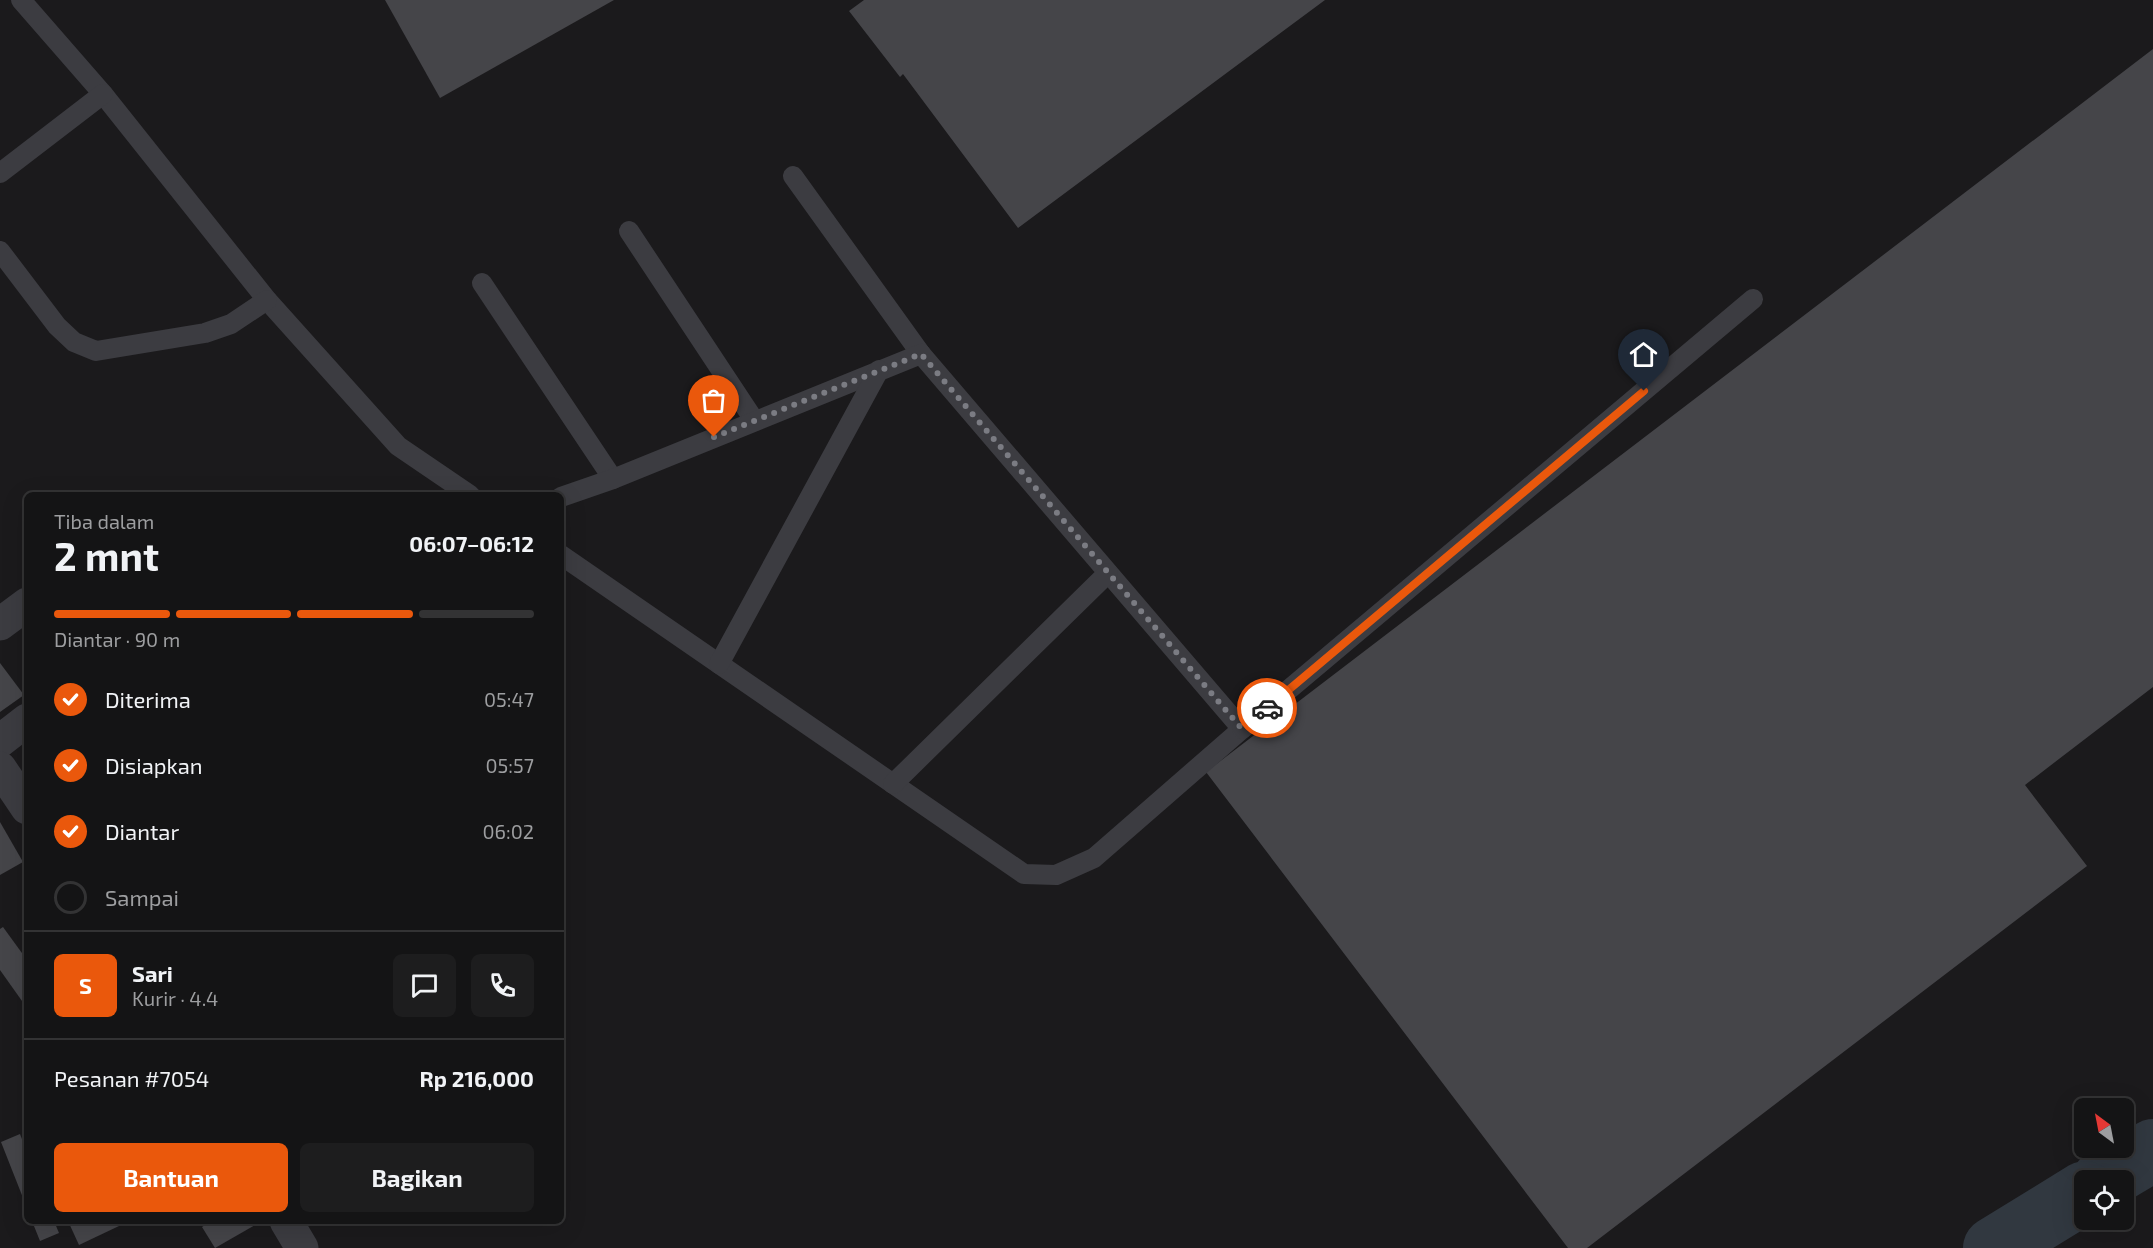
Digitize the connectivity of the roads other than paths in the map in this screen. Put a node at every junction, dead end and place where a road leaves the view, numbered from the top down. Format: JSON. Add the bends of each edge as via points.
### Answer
{"nodes":[{"id":1,"x":21,"y":0,"type":"edge"},
{"id":2,"x":103,"y":94,"type":"junction"},
{"id":3,"x":0,"y":173,"type":"edge"},
{"id":4,"x":793,"y":176,"type":"dead end"},
{"id":5,"x":629,"y":231,"type":"dead end"},
{"id":6,"x":0,"y":251,"type":"edge"},
{"id":7,"x":482,"y":283,"type":"dead end"},
{"id":8,"x":1753,"y":299,"type":"dead end"},
{"id":9,"x":267,"y":300,"type":"junction"},
{"id":10,"x":921,"y":354,"type":"junction"},
{"id":11,"x":879,"y":370,"type":"junction"},
{"id":12,"x":754,"y":420,"type":"junction"},
{"id":13,"x":614,"y":479,"type":"junction"},
{"id":14,"x":466,"y":492,"type":"edge"},
{"id":15,"x":564,"y":496,"type":"edge"},
{"id":16,"x":564,"y":557,"type":"edge"},
{"id":17,"x":1108,"y":573,"type":"junction"},
{"id":18,"x":24,"y":606,"type":"edge"},
{"id":19,"x":0,"y":624,"type":"edge"},
{"id":20,"x":719,"y":664,"type":"junction"},
{"id":21,"x":24,"y":722,"type":"edge"},
{"id":22,"x":1242,"y":729,"type":"junction"},
{"id":23,"x":0,"y":741,"type":"edge"},
{"id":24,"x":893,"y":784,"type":"junction"},
{"id":25,"x":288,"y":1224,"type":"edge"},
{"id":26,"x":302,"y":1248,"type":"edge"}],
"edges":[{"from":1,"to":2,"type":"lane"},
{"from":2,"to":3,"type":"lane"},
{"from":2,"to":9,"type":"lane"},
{"from":4,"to":10,"type":"lane"},
{"from":5,"to":12,"type":"lane"},
{"from":6,"to":9,"type":"lane","via":[[57,326],[74,342],[96,351],[205,333],[231,324]]},
{"from":7,"to":13,"type":"lane"},
{"from":8,"to":22,"type":"lane"},
{"from":9,"to":14,"type":"lane","via":[[398,446]]},
{"from":10,"to":11,"type":"lane"},
{"from":10,"to":17,"type":"lane"},
{"from":11,"to":12,"type":"lane"},
{"from":11,"to":20,"type":"lane"},
{"from":12,"to":13,"type":"lane"},
{"from":13,"to":15,"type":"lane"},
{"from":16,"to":20,"type":"lane"},
{"from":17,"to":22,"type":"lane"},
{"from":17,"to":24,"type":"lane"},
{"from":18,"to":19,"type":"street"},
{"from":20,"to":24,"type":"lane"},
{"from":21,"to":23,"type":"street"},
{"from":22,"to":24,"type":"lane","via":[[1094,858],[1056,875],[1024,874]]},
{"from":25,"to":26,"type":"street"}]}
